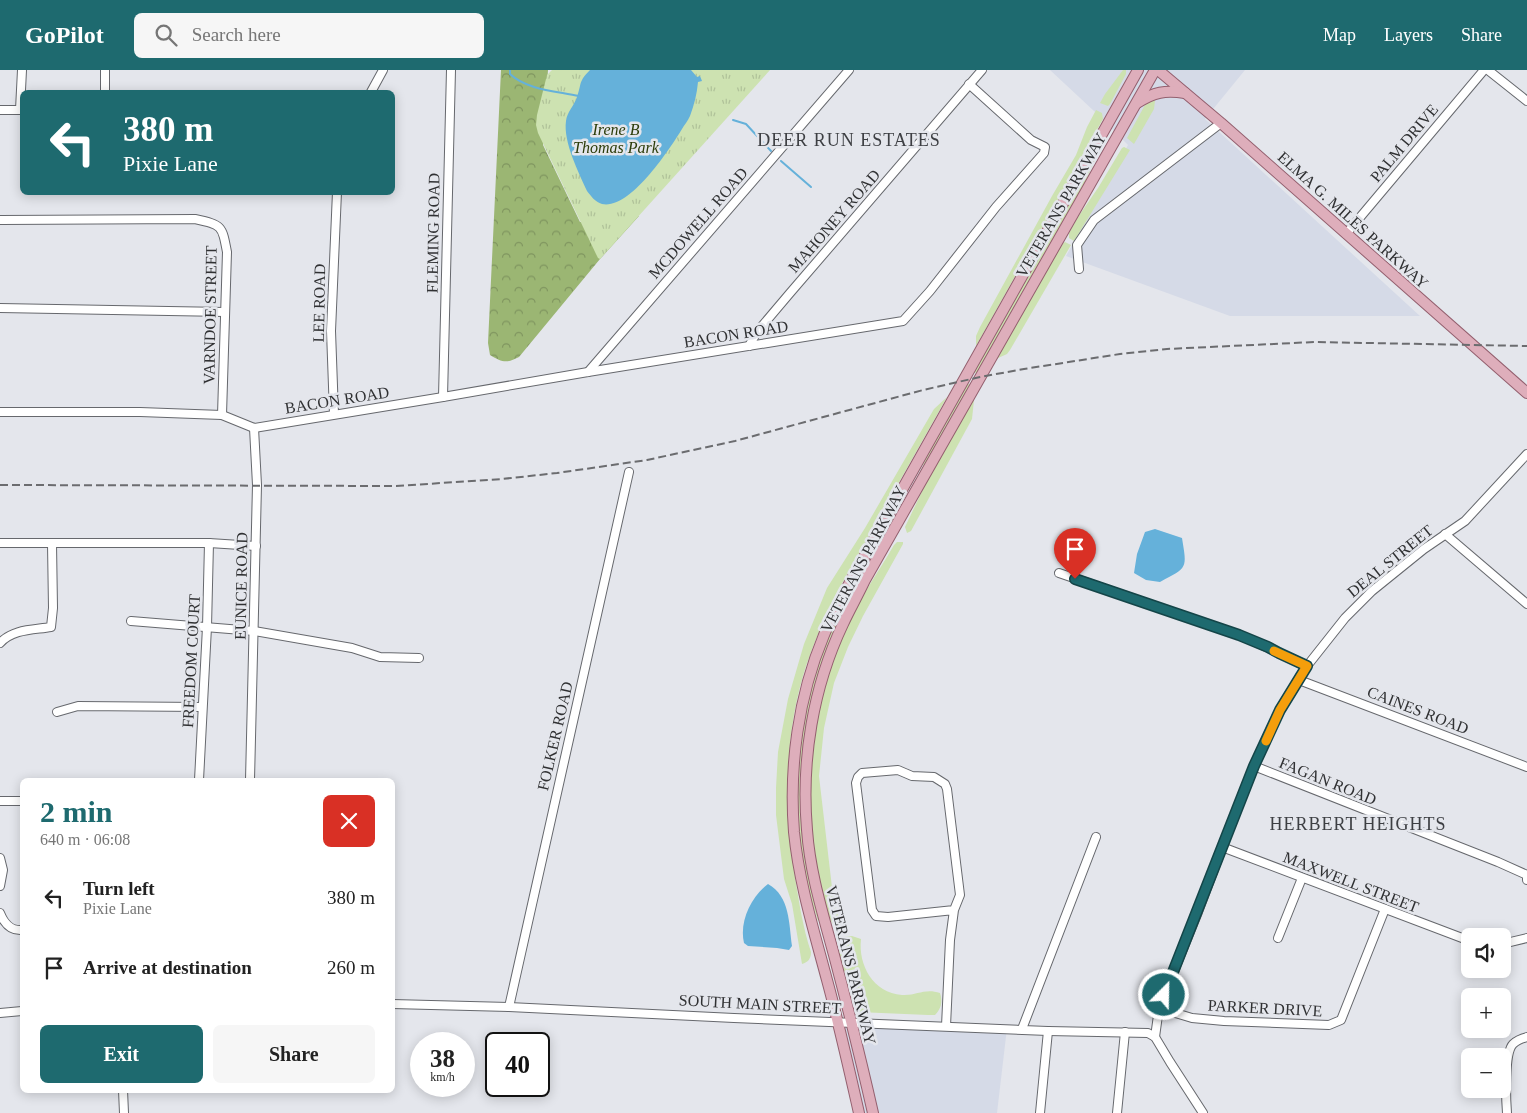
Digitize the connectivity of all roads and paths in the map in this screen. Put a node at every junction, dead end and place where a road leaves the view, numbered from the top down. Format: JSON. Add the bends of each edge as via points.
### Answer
{"nodes":[{"id":1,"x":22,"y":70,"type":"edge"},
{"id":2,"x":105,"y":70,"type":"edge"},
{"id":3,"x":382,"y":70,"type":"edge"},
{"id":4,"x":451,"y":70,"type":"edge"},
{"id":5,"x":849,"y":70,"type":"edge"},
{"id":6,"x":982,"y":70,"type":"edge"},
{"id":7,"x":1129,"y":70,"type":"edge"},
{"id":8,"x":1138,"y":70,"type":"edge"},
{"id":9,"x":1157,"y":70,"type":"edge"},
{"id":10,"x":1484,"y":70,"type":"edge"},
{"id":11,"x":1488,"y":70,"type":"edge"},
{"id":12,"x":969,"y":84,"type":"junction"},
{"id":13,"x":22,"y":90,"type":"edge"},
{"id":14,"x":105,"y":90,"type":"edge"},
{"id":15,"x":372,"y":90,"type":"edge"},
{"id":16,"x":1126,"y":92,"type":"junction"},
{"id":17,"x":1186,"y":94,"type":"junction"},
{"id":18,"x":1527,"y":101,"type":"edge"},
{"id":19,"x":1136,"y":104,"type":"junction"},
{"id":20,"x":0,"y":110,"type":"edge"},
{"id":21,"x":20,"y":110,"type":"edge"},
{"id":22,"x":1221,"y":123,"type":"junction"},
{"id":23,"x":337,"y":195,"type":"edge"},
{"id":24,"x":0,"y":220,"type":"edge"},
{"id":25,"x":1346,"y":234,"type":"junction"},
{"id":26,"x":1079,"y":269,"type":"dead end"},
{"id":27,"x":0,"y":308,"type":"edge"},
{"id":28,"x":225,"y":312,"type":"junction"},
{"id":29,"x":749,"y":346,"type":"junction"},
{"id":30,"x":588,"y":372,"type":"junction"},
{"id":31,"x":1527,"y":394,"type":"edge"},
{"id":32,"x":443,"y":397,"type":"junction"},
{"id":33,"x":0,"y":412,"type":"edge"},
{"id":34,"x":334,"y":414,"type":"junction"},
{"id":35,"x":222,"y":415,"type":"junction"},
{"id":36,"x":254,"y":428,"type":"junction"},
{"id":37,"x":1527,"y":454,"type":"edge"},
{"id":38,"x":629,"y":472,"type":"dead end"},
{"id":39,"x":1445,"y":534,"type":"junction"},
{"id":40,"x":0,"y":543,"type":"edge"},
{"id":41,"x":209,"y":543,"type":"junction"},
{"id":42,"x":52,"y":544,"type":"junction"},
{"id":43,"x":256,"y":546,"type":"junction"},
{"id":44,"x":1059,"y":573,"type":"dead end"},
{"id":45,"x":1527,"y":604,"type":"edge"},
{"id":46,"x":131,"y":621,"type":"dead end"},
{"id":47,"x":207,"y":627,"type":"junction"},
{"id":48,"x":254,"y":631,"type":"junction"},
{"id":49,"x":0,"y":643,"type":"edge"},
{"id":50,"x":419,"y":658,"type":"dead end"},
{"id":51,"x":1307,"y":666,"type":"junction"},
{"id":52,"x":1299,"y":680,"type":"junction"},
{"id":53,"x":202,"y":707,"type":"junction"},
{"id":54,"x":57,"y":712,"type":"dead end"},
{"id":55,"x":1254,"y":766,"type":"junction"},
{"id":56,"x":1527,"y":767,"type":"edge"},
{"id":57,"x":199,"y":778,"type":"edge"},
{"id":58,"x":250,"y":778,"type":"edge"},
{"id":59,"x":0,"y":801,"type":"edge"},
{"id":60,"x":20,"y":801,"type":"edge"},
{"id":61,"x":1096,"y":837,"type":"dead end"},
{"id":62,"x":1222,"y":847,"type":"junction"},
{"id":63,"x":0,"y":858,"type":"edge"},
{"id":64,"x":1527,"y":875,"type":"edge"},
{"id":65,"x":1302,"y":878,"type":"junction"},
{"id":66,"x":1527,"y":880,"type":"edge"},
{"id":67,"x":0,"y":886,"type":"edge"},
{"id":68,"x":1385,"y":909,"type":"junction"},
{"id":69,"x":954,"y":910,"type":"junction"},
{"id":70,"x":0,"y":912,"type":"edge"},
{"id":71,"x":20,"y":930,"type":"edge"},
{"id":72,"x":1278,"y":938,"type":"dead end"},
{"id":73,"x":1461,"y":938,"type":"edge"},
{"id":74,"x":1527,"y":938,"type":"edge"},
{"id":75,"x":1511,"y":942,"type":"edge"},
{"id":76,"x":395,"y":1004,"type":"edge"},
{"id":77,"x":509,"y":1007,"type":"junction"},
{"id":78,"x":1159,"y":1008,"type":"junction"},
{"id":79,"x":20,"y":1011,"type":"edge"},
{"id":80,"x":0,"y":1013,"type":"edge"},
{"id":81,"x":839,"y":1022,"type":"junction"},
{"id":82,"x":852,"y":1022,"type":"junction"},
{"id":83,"x":946,"y":1026,"type":"junction"},
{"id":84,"x":1022,"y":1029,"type":"junction"},
{"id":85,"x":1048,"y":1031,"type":"junction"},
{"id":86,"x":1125,"y":1032,"type":"junction"},
{"id":87,"x":1527,"y":1036,"type":"edge"},
{"id":88,"x":1155,"y":1037,"type":"junction"},
{"id":89,"x":123,"y":1093,"type":"edge"},
{"id":90,"x":124,"y":1113,"type":"edge"},
{"id":91,"x":859,"y":1113,"type":"edge"},
{"id":92,"x":872,"y":1113,"type":"edge"},
{"id":93,"x":1040,"y":1113,"type":"edge"},
{"id":94,"x":1117,"y":1113,"type":"edge"},
{"id":95,"x":1203,"y":1113,"type":"edge"},
{"id":96,"x":1507,"y":1113,"type":"edge"}],
"edges":[{"from":1,"to":13,"type":"street"},
{"from":2,"to":14,"type":"street"},
{"from":3,"to":15,"type":"street"},
{"from":4,"to":32,"type":"street","name":"FLEMING ROAD"},
{"from":5,"to":30,"type":"street","name":"MCDOWELL ROAD"},
{"from":6,"to":12,"type":"street","name":"MAHONEY ROAD"},
{"from":7,"to":16,"type":"main road"},
{"from":8,"to":16,"type":"main road","name":"VETERANS PARKWAY"},
{"from":9,"to":17,"type":"main road","name":"ELMA G. MILES PARKWAY"},
{"from":9,"to":19,"type":"main road","name":"VETERANS PARKWAY"},
{"from":10,"to":25,"type":"street","name":"PALM DRIVE"},
{"from":11,"to":18,"type":"street"},
{"from":12,"to":29,"type":"street","name":"MAHONEY ROAD","via":[[757,332]]},
{"from":12,"to":29,"type":"street","name":"BACON ROAD","via":[[1031,140],[1045,147],[1044,153],[996,207],[930,292],[903,321]]},
{"from":16,"to":81,"type":"main road","name":"VETERANS PARKWAY","via":[[849,584],[831,618],[812,670],[800,716],[795,757],[794,832],[806,903]]},
{"from":17,"to":19,"type":"main road","via":[[1161,92]]},
{"from":17,"to":22,"type":"main road","name":"ELMA G. MILES PARKWAY"},
{"from":19,"to":82,"type":"main road","name":"VETERANS PARKWAY","via":[[863,585],[843,624],[822,680],[807,758],[807,831],[817,891]]},
{"from":20,"to":21,"type":"street"},
{"from":22,"to":25,"type":"main road","name":"ELMA G. MILES PARKWAY"},
{"from":22,"to":26,"type":"street","via":[[1094,220],[1077,245]]},
{"from":23,"to":34,"type":"street","name":"LEE ROAD","via":[[330,331]]},
{"from":24,"to":28,"type":"street","name":"VARNDOE STREET","via":[[195,219],[215,224],[223,231],[227,252]]},
{"from":25,"to":31,"type":"main road","name":"ELMA G. MILES PARKWAY"},
{"from":27,"to":28,"type":"street"},
{"from":28,"to":35,"type":"street","name":"VARNDOE STREET"},
{"from":29,"to":30,"type":"street","name":"BACON ROAD"},
{"from":30,"to":32,"type":"street","name":"BACON ROAD"},
{"from":32,"to":34,"type":"street","name":"BACON ROAD"},
{"from":33,"to":35,"type":"street"},
{"from":34,"to":36,"type":"street","name":"BACON ROAD"},
{"from":35,"to":36,"type":"street"},
{"from":36,"to":43,"type":"street","name":"EUNICE ROAD"},
{"from":37,"to":39,"type":"street","name":"DEAL STREET","via":[[1465,521]]},
{"from":38,"to":77,"type":"street","name":"FOLKER ROAD"},
{"from":39,"to":45,"type":"street"},
{"from":39,"to":51,"type":"street","name":"DEAL STREET","via":[[1372,591],[1345,618]]},
{"from":40,"to":42,"type":"street"},
{"from":41,"to":42,"type":"street"},
{"from":41,"to":43,"type":"street"},
{"from":41,"to":47,"type":"street","name":"FREEDOM COURT"},
{"from":42,"to":49,"type":"street","via":[[51,627],[19,632]]},
{"from":43,"to":48,"type":"street","name":"EUNICE ROAD"},
{"from":44,"to":51,"type":"street","via":[[1239,635]]},
{"from":46,"to":47,"type":"street"},
{"from":47,"to":48,"type":"street"},
{"from":47,"to":53,"type":"street","name":"FREEDOM COURT"},
{"from":48,"to":50,"type":"street","via":[[352,648],[380,657]]},
{"from":48,"to":58,"type":"street","name":"EUNICE ROAD"},
{"from":51,"to":52,"type":"street","name":"DEAL STREET"},
{"from":52,"to":55,"type":"street","name":"DEAL STREET","via":[[1280,710]]},
{"from":52,"to":56,"type":"street","name":"CAINES ROAD"},
{"from":53,"to":54,"type":"street","via":[[78,706]]},
{"from":53,"to":57,"type":"street","name":"FREEDOM COURT"},
{"from":55,"to":62,"type":"street","name":"DEAL STREET"},
{"from":55,"to":64,"type":"street","name":"FAGAN ROAD"},
{"from":59,"to":60,"type":"street"},
{"from":61,"to":84,"type":"street"},
{"from":62,"to":65,"type":"street","name":"MAXWELL STREET"},
{"from":62,"to":78,"type":"street","name":"DEAL STREET"},
{"from":63,"to":67,"type":"street","via":[[4,870]]},
{"from":64,"to":66,"type":"street","name":"FAGAN ROAD"},
{"from":65,"to":68,"type":"street","name":"MAXWELL STREET"},
{"from":65,"to":72,"type":"street"},
{"from":68,"to":73,"type":"street","name":"MAXWELL STREET"},
{"from":68,"to":78,"type":"street","name":"PARKER DRIVE","via":[[1341,1020],[1329,1025],[1224,1021],[1192,1018]]},
{"from":69,"to":69,"type":"street","via":[[960,895],[945,784],[934,778],[912,776],[898,770],[862,773],[856,783],[872,910],[876,916]]},
{"from":69,"to":83,"type":"street"},
{"from":70,"to":71,"type":"street","via":[[6,924]]},
{"from":74,"to":75,"type":"street"},
{"from":76,"to":77,"type":"street","name":"SOUTH MAIN STREET"},
{"from":77,"to":81,"type":"street","name":"SOUTH MAIN STREET"},
{"from":78,"to":88,"type":"street","name":"DEAL STREET"},
{"from":79,"to":80,"type":"street"},
{"from":81,"to":82,"type":"street","name":"SOUTH MAIN STREET"},
{"from":81,"to":91,"type":"main road","name":"VETERANS PARKWAY"},
{"from":82,"to":83,"type":"street","name":"SOUTH MAIN STREET"},
{"from":82,"to":92,"type":"main road","name":"VETERANS PARKWAY"},
{"from":83,"to":84,"type":"street","name":"SOUTH MAIN STREET"},
{"from":84,"to":85,"type":"street","name":"SOUTH MAIN STREET"},
{"from":85,"to":86,"type":"street","name":"SOUTH MAIN STREET"},
{"from":85,"to":93,"type":"street"},
{"from":86,"to":88,"type":"street","name":"SOUTH MAIN STREET","via":[[1148,1033]]},
{"from":86,"to":94,"type":"street"},
{"from":87,"to":96,"type":"street","via":[[1509,1049]]},
{"from":88,"to":95,"type":"street"},
{"from":89,"to":90,"type":"street"}]}
